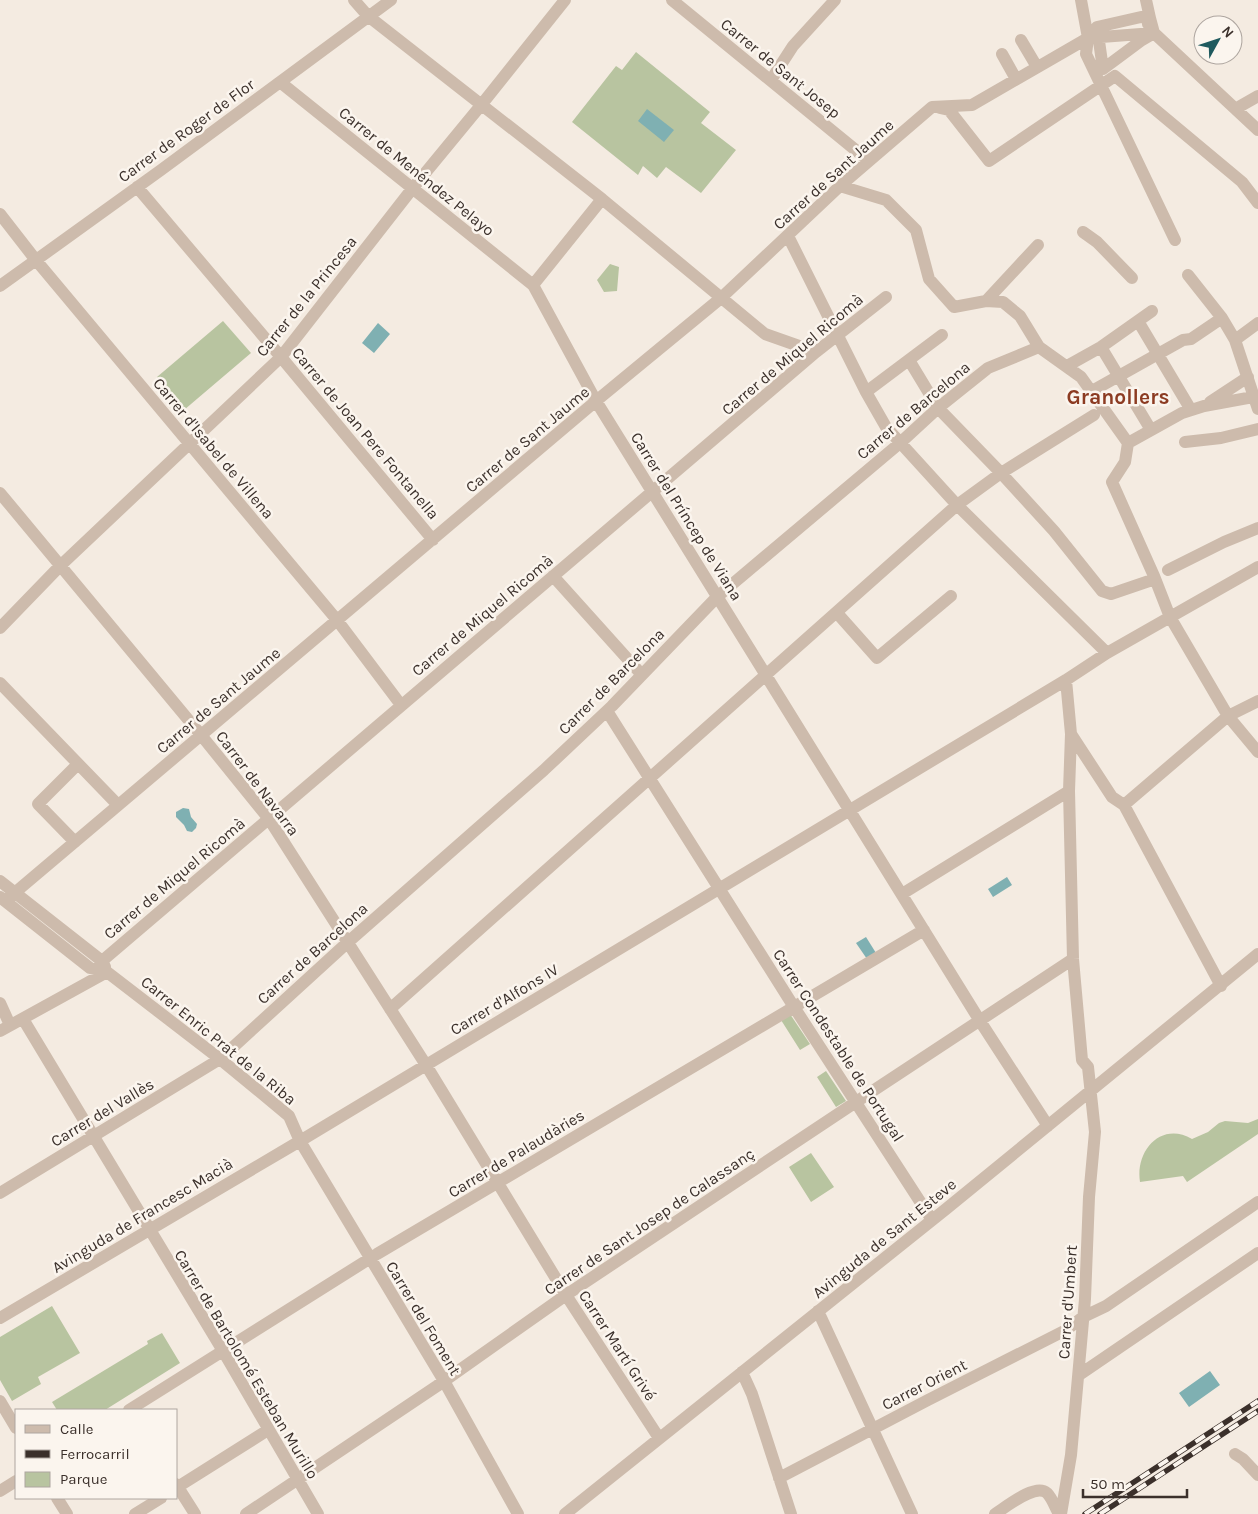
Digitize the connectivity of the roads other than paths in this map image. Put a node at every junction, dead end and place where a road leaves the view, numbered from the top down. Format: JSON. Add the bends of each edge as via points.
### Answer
{"nodes":[{"id":1,"x":354,"y":0,"type":"edge"},
{"id":2,"x":391,"y":0,"type":"edge"},
{"id":3,"x":565,"y":0,"type":"edge"},
{"id":4,"x":672,"y":0,"type":"edge"},
{"id":5,"x":835,"y":0,"type":"edge"},
{"id":6,"x":1081,"y":0,"type":"edge"},
{"id":7,"x":1146,"y":0,"type":"edge"},
{"id":8,"x":368,"y":16,"type":"junction"},
{"id":9,"x":1150,"y":18,"type":"junction"},
{"id":10,"x":1149,"y":34,"type":"junction"},
{"id":11,"x":1093,"y":38,"type":"junction"},
{"id":12,"x":1021,"y":40,"type":"dead end"},
{"id":13,"x":1002,"y":54,"type":"dead end"},
{"id":14,"x":1037,"y":67,"type":"junction"},
{"id":15,"x":1016,"y":79,"type":"junction"},
{"id":16,"x":771,"y":80,"type":"junction"},
{"id":17,"x":280,"y":82,"type":"junction"},
{"id":18,"x":1100,"y":85,"type":"junction"},
{"id":19,"x":1258,"y":96,"type":"edge"},
{"id":20,"x":482,"y":104,"type":"junction"},
{"id":21,"x":932,"y":107,"type":"junction"},
{"id":22,"x":1236,"y":108,"type":"junction"},
{"id":23,"x":1258,"y":130,"type":"edge"},
{"id":24,"x":869,"y":161,"type":"junction"},
{"id":25,"x":840,"y":186,"type":"junction"},
{"id":26,"x":137,"y":187,"type":"junction"},
{"id":27,"x":412,"y":189,"type":"junction"},
{"id":28,"x":602,"y":199,"type":"junction"},
{"id":29,"x":1258,"y":203,"type":"edge"},
{"id":30,"x":0,"y":214,"type":"edge"},
{"id":31,"x":1083,"y":232,"type":"dead end"},
{"id":32,"x":788,"y":236,"type":"junction"},
{"id":33,"x":1175,"y":240,"type":"dead end"},
{"id":34,"x":1038,"y":245,"type":"dead end"},
{"id":35,"x":35,"y":259,"type":"junction"},
{"id":36,"x":1188,"y":275,"type":"dead end"},
{"id":37,"x":1132,"y":278,"type":"dead end"},
{"id":38,"x":533,"y":285,"type":"junction"},
{"id":39,"x":0,"y":286,"type":"edge"},
{"id":40,"x":886,"y":297,"type":"dead end"},
{"id":41,"x":721,"y":298,"type":"junction"},
{"id":42,"x":986,"y":301,"type":"junction"},
{"id":43,"x":1222,"y":318,"type":"junction"},
{"id":44,"x":1258,"y":323,"type":"edge"},
{"id":45,"x":837,"y":334,"type":"junction"},
{"id":46,"x":942,"y":335,"type":"dead end"},
{"id":47,"x":1235,"y":340,"type":"junction"},
{"id":48,"x":1039,"y":347,"type":"junction"},
{"id":49,"x":1101,"y":347,"type":"junction"},
{"id":50,"x":816,"y":352,"type":"junction"},
{"id":51,"x":1158,"y":354,"type":"junction"},
{"id":52,"x":281,"y":356,"type":"junction"},
{"id":53,"x":909,"y":360,"type":"junction"},
{"id":54,"x":1062,"y":363,"type":"junction"},
{"id":55,"x":1119,"y":376,"type":"junction"},
{"id":56,"x":1248,"y":377,"type":"junction"},
{"id":57,"x":1092,"y":391,"type":"junction"},
{"id":58,"x":866,"y":392,"type":"junction"},
{"id":59,"x":596,"y":401,"type":"junction"},
{"id":60,"x":1256,"y":403,"type":"edge"},
{"id":61,"x":1204,"y":406,"type":"junction"},
{"id":62,"x":938,"y":408,"type":"junction"},
{"id":63,"x":1191,"y":410,"type":"junction"},
{"id":64,"x":1094,"y":415,"type":"dead end"},
{"id":65,"x":1258,"y":429,"type":"edge"},
{"id":66,"x":1152,"y":430,"type":"junction"},
{"id":67,"x":1184,"y":442,"type":"dead end"},
{"id":68,"x":900,"y":443,"type":"junction"},
{"id":69,"x":1128,"y":443,"type":"junction"},
{"id":70,"x":189,"y":444,"type":"junction"},
{"id":71,"x":1001,"y":473,"type":"junction"},
{"id":72,"x":0,"y":493,"type":"edge"},
{"id":73,"x":652,"y":493,"type":"junction"},
{"id":74,"x":957,"y":505,"type":"junction"},
{"id":75,"x":1258,"y":528,"type":"edge"},
{"id":76,"x":433,"y":540,"type":"junction"},
{"id":77,"x":60,"y":566,"type":"junction"},
{"id":78,"x":1258,"y":567,"type":"edge"},
{"id":79,"x":1159,"y":575,"type":"junction"},
{"id":80,"x":553,"y":576,"type":"junction"},
{"id":81,"x":717,"y":596,"type":"junction"},
{"id":82,"x":951,"y":596,"type":"dead end"},
{"id":83,"x":837,"y":613,"type":"junction"},
{"id":84,"x":1170,"y":617,"type":"junction"},
{"id":85,"x":337,"y":620,"type":"junction"},
{"id":86,"x":0,"y":628,"type":"edge"},
{"id":87,"x":1107,"y":653,"type":"junction"},
{"id":88,"x":642,"y":675,"type":"junction"},
{"id":89,"x":766,"y":675,"type":"junction"},
{"id":90,"x":1066,"y":680,"type":"junction"},
{"id":91,"x":0,"y":683,"type":"edge"},
{"id":92,"x":1258,"y":701,"type":"edge"},
{"id":93,"x":401,"y":705,"type":"junction"},
{"id":94,"x":607,"y":711,"type":"junction"},
{"id":95,"x":1228,"y":716,"type":"junction"},
{"id":96,"x":1071,"y":734,"type":"junction"},
{"id":97,"x":201,"y":735,"type":"junction"},
{"id":98,"x":1258,"y":752,"type":"edge"},
{"id":99,"x":1085,"y":756,"type":"junction"},
{"id":100,"x":1070,"y":759,"type":"junction"},
{"id":101,"x":78,"y":764,"type":"junction"},
{"id":102,"x":650,"y":778,"type":"junction"},
{"id":103,"x":1069,"y":791,"type":"junction"},
{"id":104,"x":118,"y":805,"type":"junction"},
{"id":105,"x":1124,"y":805,"type":"junction"},
{"id":106,"x":849,"y":810,"type":"junction"},
{"id":107,"x":269,"y":819,"type":"junction"},
{"id":108,"x":75,"y":842,"type":"junction"},
{"id":109,"x":0,"y":881,"type":"edge"},
{"id":110,"x":722,"y":886,"type":"junction"},
{"id":111,"x":902,"y":894,"type":"junction"},
{"id":112,"x":7,"y":897,"type":"edge"},
{"id":113,"x":924,"y":930,"type":"junction"},
{"id":114,"x":347,"y":943,"type":"junction"},
{"id":115,"x":1258,"y":954,"type":"edge"},
{"id":116,"x":1074,"y":959,"type":"junction"},
{"id":117,"x":105,"y":966,"type":"junction"},
{"id":118,"x":1221,"y":986,"type":"junction"},
{"id":119,"x":0,"y":1003,"type":"edge"},
{"id":120,"x":794,"y":1007,"type":"junction"},
{"id":121,"x":390,"y":1009,"type":"junction"},
{"id":122,"x":23,"y":1019,"type":"junction"},
{"id":123,"x":980,"y":1021,"type":"junction"},
{"id":124,"x":5,"y":1028,"type":"edge"},
{"id":125,"x":220,"y":1059,"type":"junction"},
{"id":126,"x":426,"y":1065,"type":"junction"},
{"id":127,"x":1091,"y":1091,"type":"junction"},
{"id":128,"x":856,"y":1102,"type":"junction"},
{"id":129,"x":1048,"y":1126,"type":"junction"},
{"id":130,"x":94,"y":1136,"type":"junction"},
{"id":131,"x":300,"y":1141,"type":"junction"},
{"id":132,"x":498,"y":1182,"type":"junction"},
{"id":133,"x":0,"y":1193,"type":"edge"},
{"id":134,"x":1258,"y":1202,"type":"edge"},
{"id":135,"x":932,"y":1220,"type":"junction"},
{"id":136,"x":149,"y":1230,"type":"junction"},
{"id":137,"x":1258,"y":1253,"type":"edge"},
{"id":138,"x":369,"y":1259,"type":"junction"},
{"id":139,"x":566,"y":1295,"type":"junction"},
{"id":140,"x":818,"y":1311,"type":"junction"},
{"id":141,"x":1083,"y":1317,"type":"junction"},
{"id":142,"x":0,"y":1318,"type":"edge"},
{"id":143,"x":223,"y":1351,"type":"junction"},
{"id":144,"x":742,"y":1372,"type":"junction"},
{"id":145,"x":1079,"y":1374,"type":"junction"},
{"id":146,"x":444,"y":1381,"type":"junction"},
{"id":147,"x":0,"y":1400,"type":"edge"},
{"id":148,"x":132,"y":1409,"type":"edge"},
{"id":149,"x":15,"y":1426,"type":"edge"},
{"id":150,"x":873,"y":1428,"type":"junction"},
{"id":151,"x":268,"y":1430,"type":"junction"},
{"id":152,"x":659,"y":1438,"type":"junction"},
{"id":153,"x":1235,"y":1454,"type":"dead end"},
{"id":154,"x":1258,"y":1475,"type":"edge"},
{"id":155,"x":779,"y":1478,"type":"junction"},
{"id":156,"x":296,"y":1479,"type":"junction"},
{"id":157,"x":15,"y":1482,"type":"edge"},
{"id":158,"x":178,"y":1485,"type":"edge"},
{"id":159,"x":178,"y":1488,"type":"edge"},
{"id":160,"x":0,"y":1491,"type":"edge"},
{"id":161,"x":58,"y":1499,"type":"edge"},
{"id":162,"x":159,"y":1499,"type":"edge"},
{"id":163,"x":1057,"y":1499,"type":"junction"},
{"id":164,"x":67,"y":1514,"type":"edge"},
{"id":165,"x":135,"y":1514,"type":"edge"},
{"id":166,"x":195,"y":1514,"type":"edge"},
{"id":167,"x":246,"y":1514,"type":"edge"},
{"id":168,"x":318,"y":1514,"type":"edge"},
{"id":169,"x":518,"y":1514,"type":"edge"},
{"id":170,"x":565,"y":1514,"type":"edge"},
{"id":171,"x":791,"y":1514,"type":"edge"},
{"id":172,"x":912,"y":1514,"type":"edge"},
{"id":173,"x":995,"y":1514,"type":"edge"},
{"id":174,"x":1060,"y":1514,"type":"edge"}],
"edges":[{"from":1,"to":8,"type":"street"},
{"from":2,"to":8,"type":"street","name":"Carrer de Roger de Flor"},
{"from":3,"to":20,"type":"street","name":"Carrer de la Princesa"},
{"from":4,"to":16,"type":"street","name":"Carrer de Sant Josep"},
{"from":5,"to":16,"type":"street","via":[[793,46]]},
{"from":6,"to":11,"type":"street"},
{"from":7,"to":9,"type":"street"},
{"from":8,"to":17,"type":"street","name":"Carrer de Roger de Flor"},
{"from":8,"to":20,"type":"street"},
{"from":9,"to":10,"type":"street"},
{"from":9,"to":11,"type":"street","via":[[1097,27]]},
{"from":10,"to":11,"type":"street"},
{"from":10,"to":11,"type":"street","via":[[1103,69]]},
{"from":10,"to":22,"type":"street"},
{"from":11,"to":14,"type":"street"},
{"from":11,"to":18,"type":"street","via":[[1086,54]]},
{"from":12,"to":14,"type":"street"},
{"from":13,"to":15,"type":"street"},
{"from":14,"to":15,"type":"street"},
{"from":15,"to":21,"type":"street","via":[[972,105]]},
{"from":16,"to":24,"type":"street","name":"Carrer de Sant Josep"},
{"from":17,"to":26,"type":"street","name":"Carrer de Roger de Flor"},
{"from":17,"to":27,"type":"street","name":"Carrer de Menéndez Pelayo"},
{"from":18,"to":21,"type":"street","via":[[988,161],[949,110]]},
{"from":18,"to":29,"type":"street","via":[[1115,76],[1242,182]]},
{"from":18,"to":33,"type":"street"},
{"from":19,"to":22,"type":"street"},
{"from":20,"to":27,"type":"street","name":"Carrer de la Princesa"},
{"from":20,"to":28,"type":"street"},
{"from":21,"to":24,"type":"street","name":"Carrer de Sant Jaume"},
{"from":22,"to":23,"type":"street"},
{"from":24,"to":25,"type":"street","name":"Carrer de Sant Jaume"},
{"from":25,"to":32,"type":"street","name":"Carrer de Sant Jaume"},
{"from":25,"to":42,"type":"street","via":[[886,200],[916,230],[929,279],[954,307]]},
{"from":26,"to":35,"type":"street","name":"Carrer de Roger de Flor"},
{"from":26,"to":52,"type":"street","name":"Carrer de Joan Pere Fontanella"},
{"from":27,"to":38,"type":"street","name":"Carrer de Menéndez Pelayo"},
{"from":27,"to":52,"type":"street","name":"Carrer de la Princesa"},
{"from":28,"to":38,"type":"street"},
{"from":28,"to":41,"type":"street"},
{"from":30,"to":35,"type":"street","name":"Carrer d'Isabel de Villena"},
{"from":31,"to":37,"type":"street"},
{"from":32,"to":41,"type":"street","name":"Carrer de Sant Jaume"},
{"from":32,"to":45,"type":"street"},
{"from":34,"to":42,"type":"street"},
{"from":35,"to":39,"type":"street","name":"Carrer de Roger de Flor"},
{"from":35,"to":70,"type":"street","name":"Carrer d'Isabel de Villena"},
{"from":36,"to":43,"type":"street"},
{"from":38,"to":59,"type":"street","name":"Carrer del Príncep de Viana"},
{"from":40,"to":45,"type":"street","name":"Carrer de Miquel Ricomà"},
{"from":41,"to":50,"type":"street","via":[[765,334]]},
{"from":41,"to":59,"type":"street","name":"Carrer de Sant Jaume"},
{"from":42,"to":48,"type":"street","via":[[1003,302],[1020,316]]},
{"from":43,"to":47,"type":"street"},
{"from":43,"to":51,"type":"street","via":[[1191,339]]},
{"from":44,"to":47,"type":"street"},
{"from":45,"to":50,"type":"street","name":"Carrer de Miquel Ricomà"},
{"from":45,"to":58,"type":"street"},
{"from":46,"to":53,"type":"street"},
{"from":47,"to":56,"type":"street"},
{"from":48,"to":54,"type":"street"},
{"from":48,"to":62,"type":"street","name":"Carrer de Barcelona","via":[[994,361]]},
{"from":49,"to":51,"type":"street","via":[[1144,317]]},
{"from":49,"to":54,"type":"street"},
{"from":49,"to":55,"type":"street"},
{"from":50,"to":73,"type":"street","name":"Carrer de Miquel Ricomà"},
{"from":51,"to":55,"type":"street"},
{"from":51,"to":63,"type":"street"},
{"from":52,"to":70,"type":"street","name":"Carrer de la Princesa"},
{"from":52,"to":76,"type":"street","name":"Carrer de Joan Pere Fontanella"},
{"from":53,"to":58,"type":"street"},
{"from":53,"to":62,"type":"street"},
{"from":54,"to":57,"type":"street","via":[[1082,377]]},
{"from":55,"to":57,"type":"street"},
{"from":55,"to":66,"type":"street"},
{"from":56,"to":60,"type":"street"},
{"from":56,"to":61,"type":"street"},
{"from":57,"to":69,"type":"street"},
{"from":58,"to":68,"type":"street","via":[[886,427]]},
{"from":59,"to":73,"type":"street","name":"Carrer del Príncep de Viana"},
{"from":59,"to":76,"type":"street","name":"Carrer de Sant Jaume"},
{"from":60,"to":61,"type":"street"},
{"from":61,"to":63,"type":"street"},
{"from":62,"to":68,"type":"street","name":"Carrer de Barcelona"},
{"from":62,"to":71,"type":"street"},
{"from":63,"to":66,"type":"street"},
{"from":64,"to":71,"type":"street"},
{"from":65,"to":67,"type":"street"},
{"from":66,"to":69,"type":"street"},
{"from":68,"to":74,"type":"street"},
{"from":68,"to":81,"type":"street","name":"Carrer de Barcelona"},
{"from":69,"to":79,"type":"street","via":[[1125,462],[1112,482]]},
{"from":70,"to":77,"type":"street","name":"Carrer de la Princesa"},
{"from":70,"to":85,"type":"street","name":"Carrer d'Isabel de Villena"},
{"from":71,"to":74,"type":"street"},
{"from":71,"to":79,"type":"street","via":[[1106,594],[1120,592]]},
{"from":72,"to":77,"type":"street","name":"Carrer de Navarra"},
{"from":73,"to":80,"type":"street","name":"Carrer de Miquel Ricomà"},
{"from":73,"to":81,"type":"street","name":"Carrer del Príncep de Viana"},
{"from":74,"to":83,"type":"street"},
{"from":74,"to":87,"type":"street"},
{"from":75,"to":79,"type":"street"},
{"from":76,"to":85,"type":"street","name":"Carrer de Sant Jaume"},
{"from":77,"to":86,"type":"street","name":"Carrer de la Princesa"},
{"from":77,"to":97,"type":"street","name":"Carrer de Navarra"},
{"from":78,"to":84,"type":"street","name":"Carrer d'Alfons IV"},
{"from":79,"to":84,"type":"street"},
{"from":80,"to":88,"type":"street"},
{"from":80,"to":93,"type":"street","name":"Carrer de Miquel Ricomà"},
{"from":81,"to":88,"type":"street","name":"Carrer de Barcelona"},
{"from":81,"to":89,"type":"street","name":"Carrer del Príncep de Viana"},
{"from":82,"to":83,"type":"street","via":[[877,658]]},
{"from":83,"to":89,"type":"street"},
{"from":84,"to":87,"type":"street","name":"Carrer d'Alfons IV"},
{"from":84,"to":95,"type":"street"},
{"from":85,"to":93,"type":"street","name":"Carrer d'Isabel de Villena"},
{"from":85,"to":97,"type":"street","name":"Carrer de Sant Jaume"},
{"from":87,"to":90,"type":"street","name":"Carrer d'Alfons IV"},
{"from":88,"to":94,"type":"street","name":"Carrer de Barcelona"},
{"from":89,"to":102,"type":"street"},
{"from":89,"to":106,"type":"street","name":"Carrer del Príncep de Viana"},
{"from":90,"to":96,"type":"street","name":"Carrer d'Umbert"},
{"from":90,"to":106,"type":"street","name":"Carrer d'Alfons IV"},
{"from":91,"to":101,"type":"street"},
{"from":92,"to":95,"type":"street"},
{"from":93,"to":107,"type":"street","name":"Carrer de Miquel Ricomà"},
{"from":94,"to":102,"type":"street","name":"Carrer Condestable de Portugal"},
{"from":94,"to":114,"type":"street","name":"Carrer de Barcelona"},
{"from":95,"to":98,"type":"street"},
{"from":95,"to":105,"type":"street"},
{"from":96,"to":99,"type":"street"},
{"from":96,"to":100,"type":"street","name":"Carrer d'Umbert"},
{"from":97,"to":104,"type":"street","name":"Carrer de Sant Jaume"},
{"from":97,"to":107,"type":"street","name":"Carrer de Navarra"},
{"from":99,"to":100,"type":"street"},
{"from":99,"to":105,"type":"street","via":[[1112,797]]},
{"from":100,"to":103,"type":"street","name":"Carrer d'Umbert"},
{"from":101,"to":104,"type":"street"},
{"from":101,"to":108,"type":"street","via":[[38,804]]},
{"from":102,"to":110,"type":"street","name":"Carrer Condestable de Portugal"},
{"from":102,"to":121,"type":"street"},
{"from":103,"to":111,"type":"street"},
{"from":103,"to":116,"type":"street","name":"Carrer d'Umbert"},
{"from":104,"to":108,"type":"street","name":"Carrer de Sant Jaume"},
{"from":105,"to":118,"type":"street"},
{"from":106,"to":110,"type":"street","name":"Carrer d'Alfons IV"},
{"from":106,"to":111,"type":"street","name":"Carrer del Príncep de Viana"},
{"from":107,"to":114,"type":"street","name":"Carrer de Navarra"},
{"from":107,"to":117,"type":"street","name":"Carrer de Miquel Ricomà"},
{"from":108,"to":112,"type":"street","name":"Carrer de Sant Jaume"},
{"from":109,"to":112,"type":"street","name":"Carrer Enric Prat de la Riba"},
{"from":110,"to":120,"type":"street","name":"Carrer Condestable de Portugal"},
{"from":110,"to":126,"type":"street","name":"Carrer d'Alfons IV"},
{"from":111,"to":113,"type":"street","name":"Carrer del Príncep de Viana"},
{"from":112,"to":117,"type":"street","name":"Carrer Enric Prat de la Riba","via":[[90,968]]},
{"from":113,"to":120,"type":"street","name":"Carrer de Palaudàries"},
{"from":113,"to":123,"type":"street","name":"Carrer del Príncep de Viana"},
{"from":114,"to":121,"type":"street","name":"Carrer de Navarra"},
{"from":114,"to":125,"type":"street","name":"Carrer de Barcelona"},
{"from":115,"to":118,"type":"street","name":"Avinguda de Sant Esteve"},
{"from":116,"to":123,"type":"street","name":"Carrer de Sant Josep de Calassanç"},
{"from":116,"to":127,"type":"street","name":"Carrer d'Umbert","via":[[1082,1060],[1088,1067]]},
{"from":117,"to":122,"type":"street","name":"Carrer de Miquel Ricomà"},
{"from":117,"to":125,"type":"street","name":"Carrer Enric Prat de la Riba"},
{"from":118,"to":127,"type":"street","name":"Avinguda de Sant Esteve"},
{"from":119,"to":124,"type":"street"},
{"from":120,"to":128,"type":"street","name":"Carrer Condestable de Portugal"},
{"from":120,"to":132,"type":"street","name":"Carrer de Palaudàries"},
{"from":121,"to":126,"type":"street","name":"Carrer de Navarra"},
{"from":122,"to":124,"type":"street","name":"Carrer de Miquel Ricomà"},
{"from":122,"to":130,"type":"street","name":"Carrer de Bartolomé Esteban Murillo"},
{"from":123,"to":128,"type":"street","name":"Carrer de Sant Josep de Calassanç"},
{"from":123,"to":129,"type":"street","name":"Carrer del Príncep de Viana"},
{"from":125,"to":130,"type":"street","name":"Carrer del Vallès"},
{"from":125,"to":131,"type":"street","name":"Carrer Enric Prat de la Riba","via":[[289,1116]]},
{"from":126,"to":131,"type":"street","name":"Carrer d'Alfons IV"},
{"from":126,"to":132,"type":"street","name":"Carrer Martí Grivé"},
{"from":127,"to":129,"type":"street","name":"Avinguda de Sant Esteve"},
{"from":127,"to":141,"type":"street","name":"Carrer d'Umbert","via":[[1095,1132]]},
{"from":128,"to":135,"type":"street","name":"Carrer Condestable de Portugal"},
{"from":128,"to":139,"type":"street","name":"Carrer de Sant Josep de Calassanç"},
{"from":129,"to":135,"type":"street","name":"Avinguda de Sant Esteve"},
{"from":130,"to":133,"type":"street","name":"Carrer del Vallès"},
{"from":130,"to":136,"type":"street","name":"Carrer de Bartolomé Esteban Murillo"},
{"from":131,"to":136,"type":"street","name":"Avinguda de Francesc Macià"},
{"from":131,"to":138,"type":"street","name":"Carrer del Foment"},
{"from":132,"to":138,"type":"street","name":"Carrer de Palaudàries"},
{"from":132,"to":139,"type":"street","name":"Carrer Martí Grivé"},
{"from":134,"to":141,"type":"street","name":"Carrer Orient","via":[[1106,1306]]},
{"from":135,"to":140,"type":"street","name":"Avinguda de Sant Esteve"},
{"from":136,"to":142,"type":"street","name":"Avinguda de Francesc Macià"},
{"from":136,"to":143,"type":"street","name":"Carrer de Bartolomé Esteban Murillo"},
{"from":137,"to":145,"type":"street"},
{"from":138,"to":143,"type":"street","name":"Carrer de Palaudàries"},
{"from":138,"to":146,"type":"street","name":"Carrer del Foment"},
{"from":139,"to":146,"type":"street","name":"Carrer de Sant Josep de Calassanç"},
{"from":139,"to":152,"type":"street","name":"Carrer Martí Grivé"},
{"from":140,"to":144,"type":"street","name":"Avinguda de Sant Esteve"},
{"from":140,"to":150,"type":"street"},
{"from":141,"to":145,"type":"street","name":"Carrer d'Umbert"},
{"from":141,"to":150,"type":"street","name":"Carrer Orient","via":[[1066,1330]]},
{"from":143,"to":148,"type":"street","name":"Carrer de Palaudàries"},
{"from":143,"to":151,"type":"street","name":"Carrer de Bartolomé Esteban Murillo"},
{"from":144,"to":152,"type":"street","name":"Avinguda de Sant Esteve"},
{"from":144,"to":155,"type":"street"},
{"from":145,"to":163,"type":"street","name":"Carrer d'Umbert","via":[[1071,1456]]},
{"from":146,"to":156,"type":"street","name":"Carrer de Sant Josep de Calassanç"},
{"from":146,"to":169,"type":"street","name":"Carrer del Foment"},
{"from":147,"to":149,"type":"street"},
{"from":150,"to":155,"type":"street","name":"Carrer Orient"},
{"from":150,"to":172,"type":"street"},
{"from":151,"to":156,"type":"street","name":"Carrer de Bartolomé Esteban Murillo"},
{"from":151,"to":158,"type":"street"},
{"from":152,"to":170,"type":"street","name":"Avinguda de Sant Esteve"},
{"from":153,"to":154,"type":"street"},
{"from":155,"to":171,"type":"street"},
{"from":156,"to":167,"type":"street","name":"Carrer de Sant Josep de Calassanç"},
{"from":156,"to":168,"type":"street","name":"Carrer de Bartolomé Esteban Murillo"},
{"from":157,"to":160,"type":"street"},
{"from":159,"to":166,"type":"street"},
{"from":161,"to":164,"type":"street"},
{"from":162,"to":165,"type":"street"},
{"from":163,"to":173,"type":"street","via":[[1044,1491],[1033,1491]]},
{"from":163,"to":174,"type":"street","name":"Carrer d'Umbert"}]}
